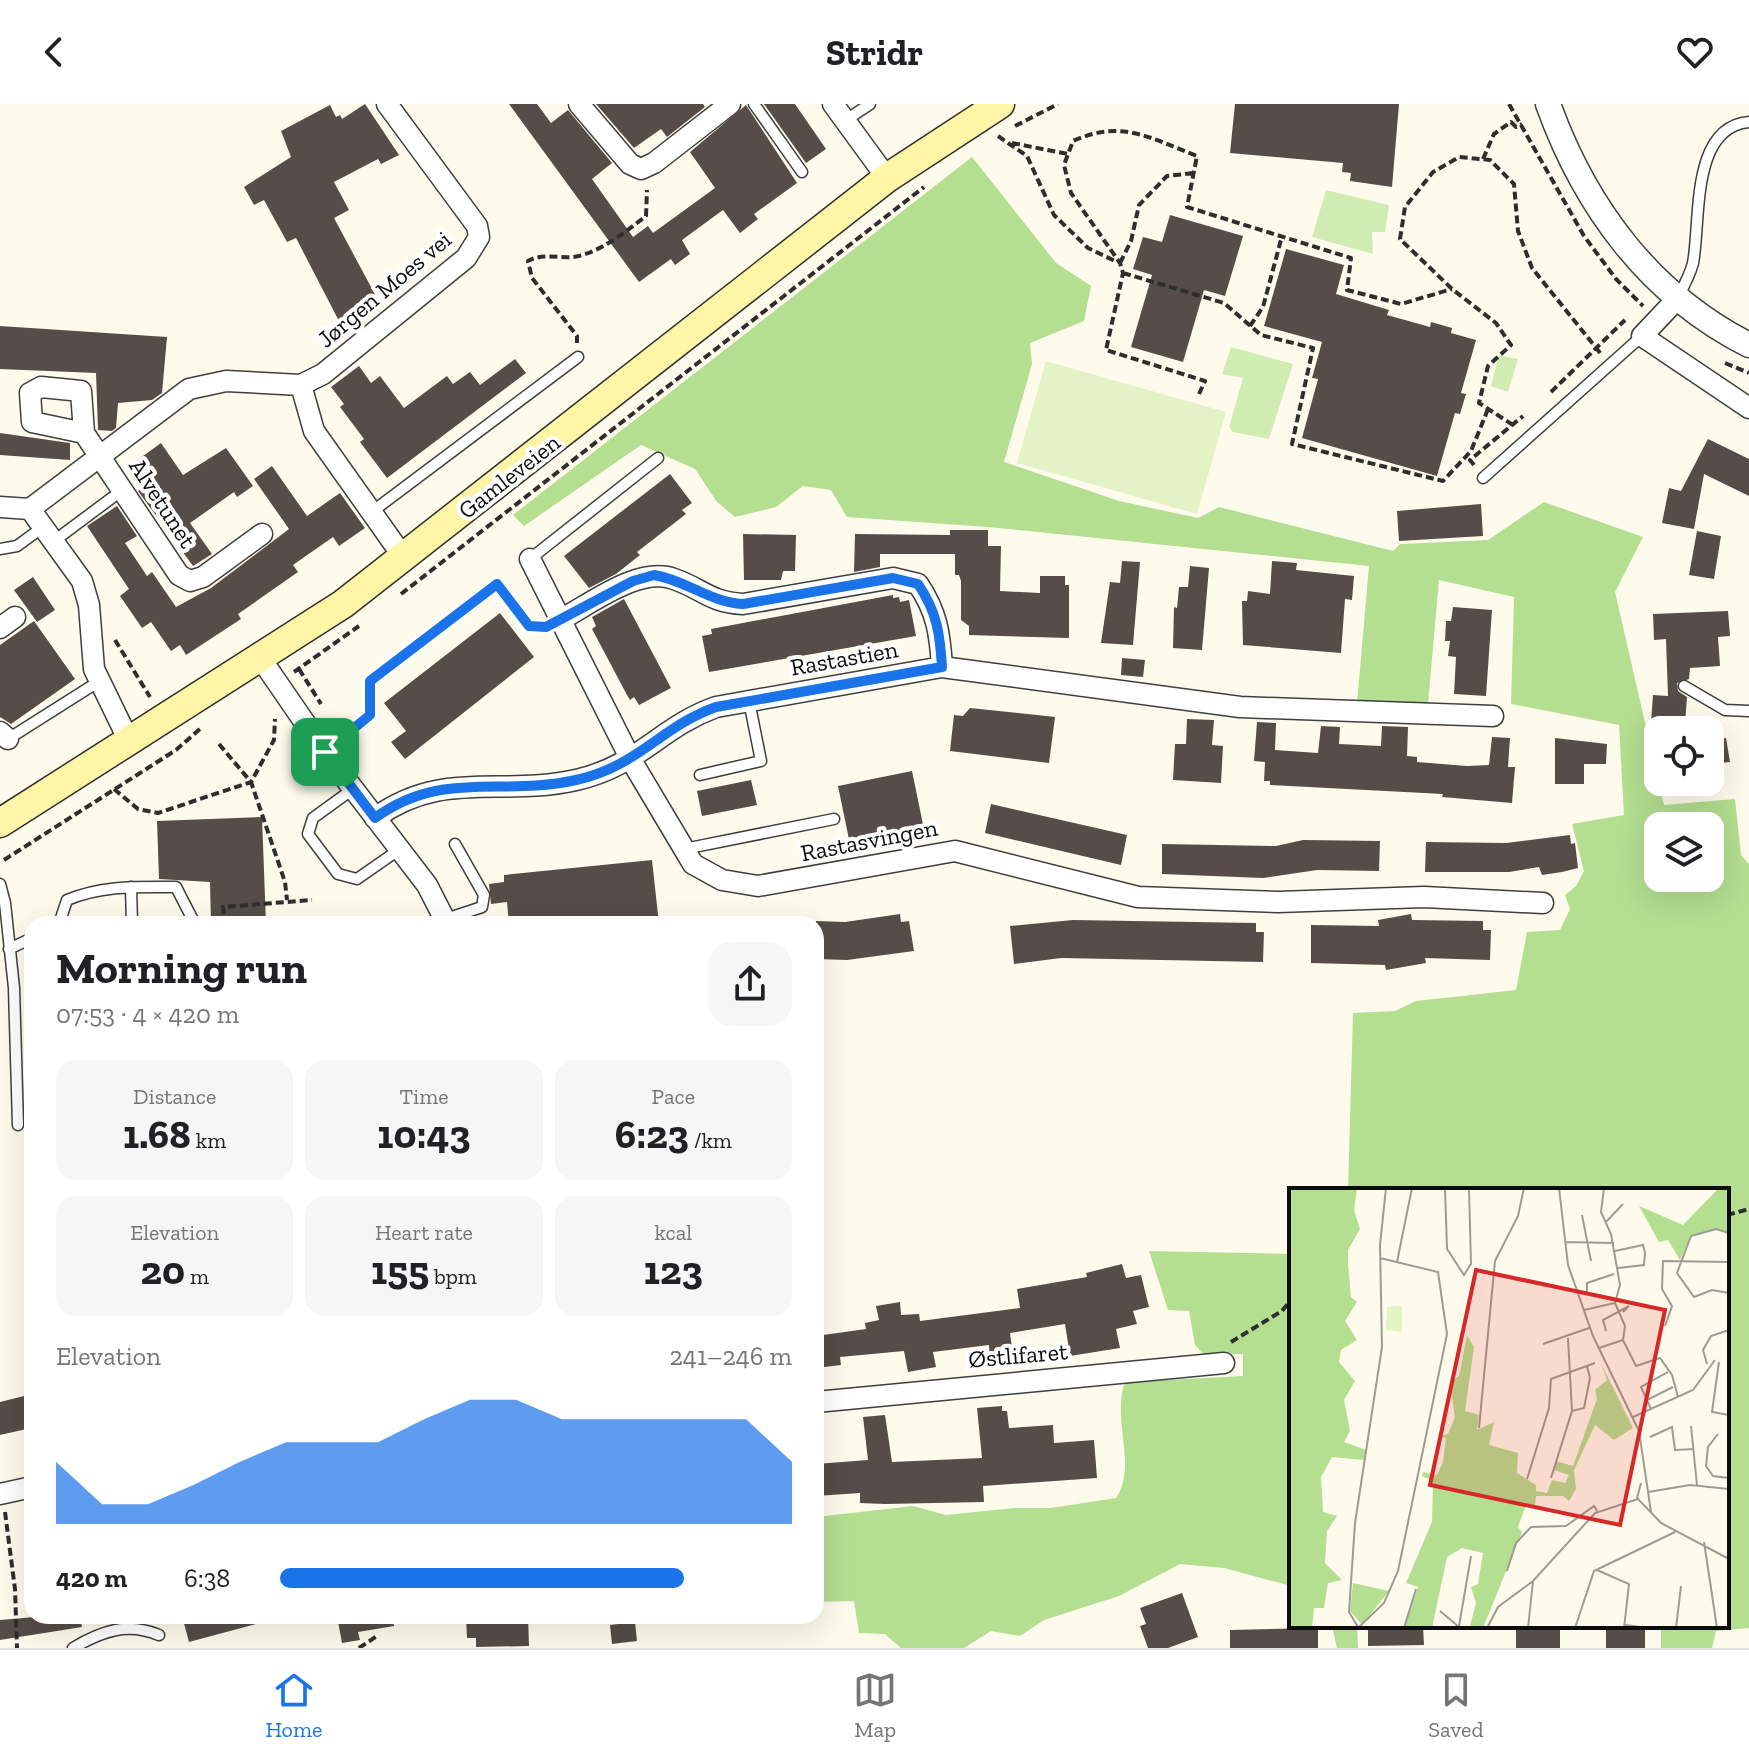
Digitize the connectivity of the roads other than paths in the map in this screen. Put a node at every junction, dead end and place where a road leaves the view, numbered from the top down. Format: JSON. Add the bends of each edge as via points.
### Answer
{"nodes":[{"id":1,"x":387,"y":104,"type":"edge"},
{"id":2,"x":579,"y":104,"type":"edge"},
{"id":3,"x":730,"y":104,"type":"edge"},
{"id":4,"x":754,"y":104,"type":"edge"},
{"id":5,"x":870,"y":104,"type":"edge"},
{"id":6,"x":1000,"y":104,"type":"edge"},
{"id":7,"x":1547,"y":109,"type":"edge"},
{"id":8,"x":839,"y":112,"type":"edge"},
{"id":9,"x":1749,"y":122,"type":"edge"},
{"id":10,"x":802,"y":172,"type":"dead end"},
{"id":11,"x":887,"y":178,"type":"junction"},
{"id":12,"x":1677,"y":299,"type":"junction"},
{"id":13,"x":1642,"y":336,"type":"junction"},
{"id":14,"x":1749,"y":345,"type":"edge"},
{"id":15,"x":578,"y":357,"type":"road end"},
{"id":16,"x":301,"y":385,"type":"junction"},
{"id":17,"x":1749,"y":408,"type":"edge"},
{"id":18,"x":84,"y":433,"type":"dead end"},
{"id":19,"x":101,"y":457,"type":"junction"},
{"id":20,"x":658,"y":458,"type":"dead end"},
{"id":21,"x":1483,"y":478,"type":"road end"},
{"id":22,"x":113,"y":497,"type":"dead end"},
{"id":23,"x":0,"y":507,"type":"edge"},
{"id":24,"x":30,"y":509,"type":"junction"},
{"id":25,"x":373,"y":511,"type":"junction"},
{"id":26,"x":49,"y":534,"type":"junction"},
{"id":27,"x":262,"y":534,"type":"dead end"},
{"id":28,"x":0,"y":549,"type":"edge"},
{"id":29,"x":404,"y":558,"type":"junction"},
{"id":30,"x":530,"y":559,"type":"joint"},
{"id":31,"x":497,"y":584,"type":"road end"},
{"id":32,"x":560,"y":620,"type":"junction"},
{"id":33,"x":261,"y":659,"type":"junction"},
{"id":34,"x":942,"y":667,"type":"junction"},
{"id":35,"x":98,"y":682,"type":"junction"},
{"id":36,"x":1684,"y":686,"type":"dead end"},
{"id":37,"x":749,"y":701,"type":"junction"},
{"id":38,"x":1749,"y":711,"type":"edge"},
{"id":39,"x":1493,"y":716,"type":"dead end"},
{"id":40,"x":4,"y":735,"type":"edge"},
{"id":41,"x":128,"y":739,"type":"junction"},
{"id":42,"x":325,"y":752,"type":"junction"},
{"id":43,"x":631,"y":760,"type":"junction"},
{"id":44,"x":700,"y":775,"type":"dead end"},
{"id":45,"x":353,"y":789,"type":"junction"},
{"id":46,"x":375,"y":818,"type":"junction"},
{"id":47,"x":834,"y":819,"type":"dead end"},
{"id":48,"x":0,"y":823,"type":"edge"},
{"id":49,"x":455,"y":844,"type":"dead end"},
{"id":50,"x":400,"y":849,"type":"junction"},
{"id":51,"x":684,"y":849,"type":"junction"},
{"id":52,"x":0,"y":884,"type":"edge"},
{"id":53,"x":131,"y":887,"type":"junction"},
{"id":54,"x":1543,"y":903,"type":"dead end"},
{"id":55,"x":62,"y":916,"type":"edge"},
{"id":56,"x":132,"y":916,"type":"edge"},
{"id":57,"x":191,"y":916,"type":"edge"},
{"id":58,"x":443,"y":916,"type":"edge"},
{"id":59,"x":460,"y":916,"type":"edge"},
{"id":60,"x":3,"y":930,"type":"edge"},
{"id":61,"x":24,"y":942,"type":"edge"},
{"id":62,"x":9,"y":949,"type":"junction"},
{"id":63,"x":18,"y":1125,"type":"dead end"},
{"id":64,"x":1224,"y":1363,"type":"dead end"},
{"id":65,"x":824,"y":1401,"type":"edge"},
{"id":66,"x":24,"y":1489,"type":"edge"},
{"id":67,"x":1,"y":1494,"type":"edge"},
{"id":68,"x":159,"y":1635,"type":"dead end"},
{"id":69,"x":73,"y":1648,"type":"edge"}],
"edges":[{"from":1,"to":16,"type":"street","name":"Jørgen Moes vei","via":[[477,226],[479,237],[466,258],[323,374]]},
{"from":2,"to":3,"type":"street","via":[[630,164],[641,169]]},
{"from":4,"to":10,"type":"lane"},
{"from":5,"to":8,"type":"lane"},
{"from":6,"to":11,"type":"main road","name":"Gamleveien"},
{"from":7,"to":12,"type":"street","via":[[1610,227]]},
{"from":8,"to":11,"type":"street"},
{"from":9,"to":12,"type":"lane","via":[[1721,133],[1709,153],[1693,259]]},
{"from":11,"to":29,"type":"main road","name":"Gamleveien"},
{"from":12,"to":13,"type":"street"},
{"from":12,"to":14,"type":"street"},
{"from":13,"to":17,"type":"street"},
{"from":13,"to":21,"type":"lane"},
{"from":15,"to":25,"type":"lane"},
{"from":16,"to":19,"type":"street","via":[[226,381],[189,389]]},
{"from":16,"to":25,"type":"street","via":[[314,431]]},
{"from":18,"to":19,"type":"street"},
{"from":19,"to":24,"type":"street"},
{"from":19,"to":27,"type":"street","name":"Alvetunet","via":[[179,575],[190,581]]},
{"from":20,"to":30,"type":"lane"},
{"from":22,"to":26,"type":"lane"},
{"from":23,"to":24,"type":"street"},
{"from":24,"to":26,"type":"street"},
{"from":25,"to":29,"type":"street"},
{"from":26,"to":28,"type":"lane"},
{"from":26,"to":35,"type":"street","via":[[82,581]]},
{"from":29,"to":33,"type":"main road","name":"Gamleveien"},
{"from":30,"to":32,"type":"street","name":"Rastasvingen"},
{"from":31,"to":42,"type":"lane","via":[[370,681],[370,715]]},
{"from":32,"to":34,"type":"street","via":[[654,575],[672,578],[719,603],[743,604],[893,578],[918,584],[933,606]]},
{"from":32,"to":43,"type":"street","name":"Rastasvingen"},
{"from":33,"to":41,"type":"main road","name":"Gamleveien"},
{"from":33,"to":42,"type":"street"},
{"from":34,"to":37,"type":"street","name":"Rastastien"},
{"from":34,"to":39,"type":"street","name":"Rastastien","via":[[1240,707]]},
{"from":35,"to":40,"type":"lane"},
{"from":35,"to":41,"type":"street"},
{"from":36,"to":38,"type":"lane","via":[[1725,710]]},
{"from":37,"to":43,"type":"street","name":"Rastastien","via":[[687,718]]},
{"from":37,"to":44,"type":"lane","via":[[761,761]]},
{"from":41,"to":48,"type":"main road","name":"Gamleveien"},
{"from":42,"to":45,"type":"street"},
{"from":43,"to":46,"type":"street","name":"Rastastien","via":[[573,781],[445,787],[403,800]]},
{"from":43,"to":51,"type":"street","name":"Rastasvingen"},
{"from":45,"to":46,"type":"street"},
{"from":45,"to":50,"type":"lane","via":[[313,818],[308,834],[338,874],[357,879]]},
{"from":46,"to":50,"type":"street"},
{"from":47,"to":51,"type":"lane"},
{"from":49,"to":59,"type":"lane","via":[[484,895],[482,907]]},
{"from":50,"to":58,"type":"street"},
{"from":51,"to":54,"type":"street","name":"Rastasvingen","via":[[693,864],[722,880],[758,886],[955,851],[1138,897],[1278,902],[1424,897]]},
{"from":52,"to":60,"type":"lane"},
{"from":53,"to":55,"type":"lane","via":[[90,890],[67,900]]},
{"from":53,"to":56,"type":"lane"},
{"from":53,"to":57,"type":"lane","via":[[176,887]]},
{"from":60,"to":62,"type":"lane"},
{"from":61,"to":62,"type":"lane"},
{"from":62,"to":63,"type":"lane"},
{"from":64,"to":65,"type":"street","name":"Østlifaret"},
{"from":66,"to":67,"type":"street"},
{"from":68,"to":69,"type":"lane","via":[[118,1628]]}]}
